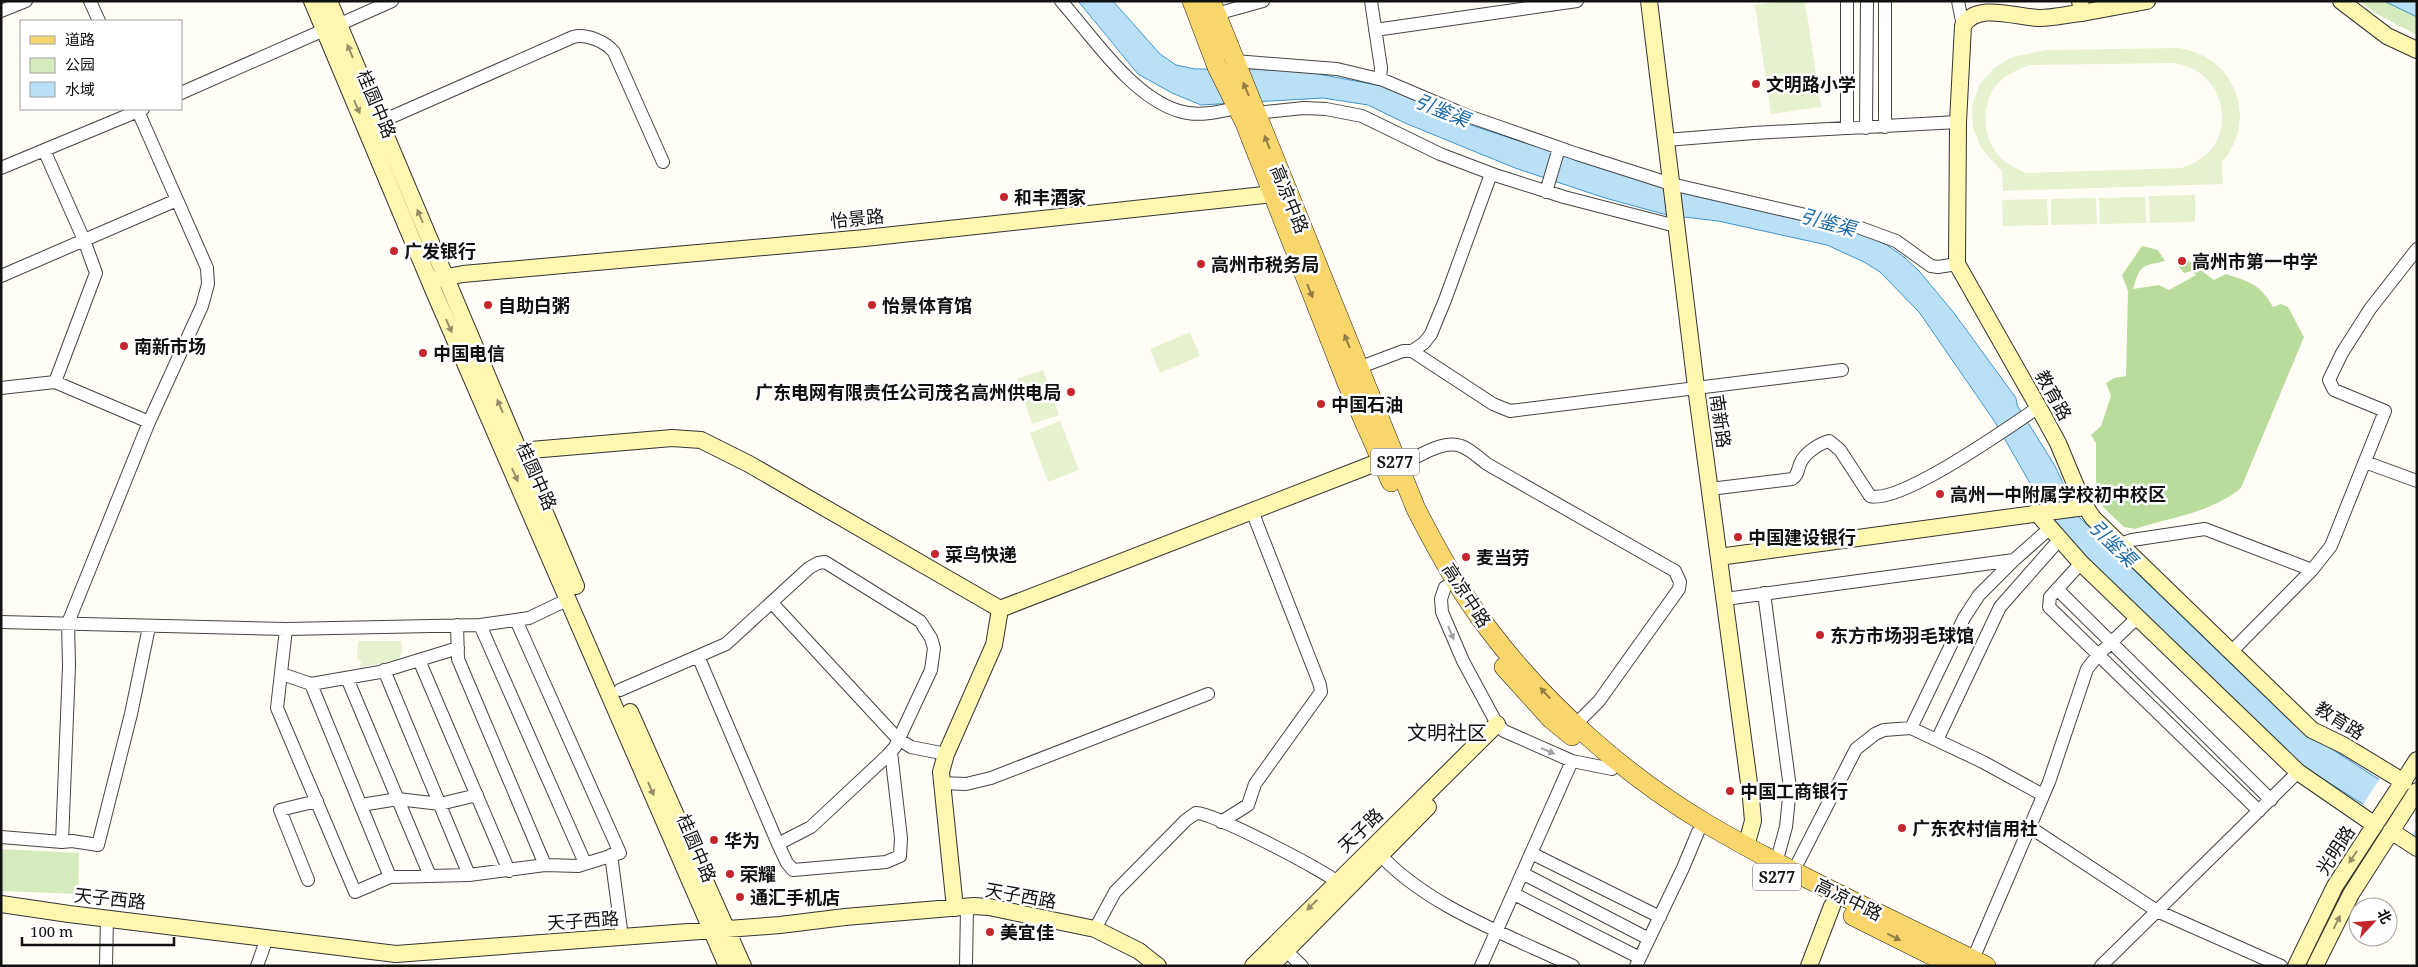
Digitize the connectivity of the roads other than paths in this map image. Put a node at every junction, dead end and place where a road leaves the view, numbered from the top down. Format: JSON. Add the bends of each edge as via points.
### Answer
{"nodes":[{"id":1,"x":26,"y":1,"type":"edge"},
{"id":2,"x":90,"y":1,"type":"edge"},
{"id":3,"x":312,"y":1,"type":"edge"},
{"id":4,"x":328,"y":1,"type":"edge"},
{"id":5,"x":392,"y":1,"type":"edge"},
{"id":6,"x":1061,"y":1,"type":"edge"},
{"id":7,"x":1192,"y":1,"type":"edge"},
{"id":8,"x":1263,"y":1,"type":"edge"},
{"id":9,"x":1371,"y":1,"type":"edge"},
{"id":10,"x":1577,"y":1,"type":"edge"},
{"id":11,"x":1649,"y":1,"type":"edge"},
{"id":12,"x":1847,"y":1,"type":"edge"},
{"id":13,"x":1867,"y":1,"type":"edge"},
{"id":14,"x":1885,"y":1,"type":"edge"},
{"id":15,"x":1958,"y":1,"type":"edge"},
{"id":16,"x":2147,"y":1,"type":"edge"},
{"id":17,"x":2341,"y":1,"type":"edge"},
{"id":18,"x":2081,"y":7,"type":"edge"},
{"id":19,"x":1214,"y":8,"type":"edge"},
{"id":20,"x":1,"y":11,"type":"edge"},
{"id":21,"x":99,"y":20,"type":"edge"},
{"id":22,"x":1963,"y":26,"type":"junction"},
{"id":23,"x":331,"y":27,"type":"junction"},
{"id":24,"x":1375,"y":30,"type":"junction"},
{"id":25,"x":1219,"y":45,"type":"junction"},
{"id":26,"x":2417,"y":50,"type":"edge"},
{"id":27,"x":1230,"y":65,"type":"junction"},
{"id":28,"x":1380,"y":79,"type":"junction"},
{"id":29,"x":182,"y":93,"type":"edge"},
{"id":30,"x":1245,"y":108,"type":"junction"},
{"id":31,"x":138,"y":110,"type":"edge"},
{"id":32,"x":140,"y":110,"type":"edge"},
{"id":33,"x":380,"y":122,"type":"junction"},
{"id":34,"x":1958,"y":122,"type":"junction"},
{"id":35,"x":1885,"y":127,"type":"junction"},
{"id":36,"x":1847,"y":128,"type":"junction"},
{"id":37,"x":1866,"y":128,"type":"junction"},
{"id":38,"x":1666,"y":140,"type":"junction"},
{"id":39,"x":44,"y":150,"type":"junction"},
{"id":40,"x":1558,"y":152,"type":"junction"},
{"id":41,"x":663,"y":162,"type":"dead end"},
{"id":42,"x":1,"y":168,"type":"edge"},
{"id":43,"x":1491,"y":174,"type":"junction"},
{"id":44,"x":1547,"y":188,"type":"junction"},
{"id":45,"x":1672,"y":188,"type":"junction"},
{"id":46,"x":1273,"y":194,"type":"junction"},
{"id":47,"x":177,"y":200,"type":"junction"},
{"id":48,"x":1676,"y":224,"type":"junction"},
{"id":49,"x":84,"y":240,"type":"junction"},
{"id":50,"x":2417,"y":249,"type":"edge"},
{"id":51,"x":1956,"y":264,"type":"junction"},
{"id":52,"x":1,"y":276,"type":"edge"},
{"id":53,"x":438,"y":279,"type":"junction"},
{"id":54,"x":1412,"y":351,"type":"junction"},
{"id":55,"x":1358,"y":368,"type":"junction"},
{"id":56,"x":1842,"y":370,"type":"dead end"},
{"id":57,"x":55,"y":382,"type":"junction"},
{"id":58,"x":1696,"y":387,"type":"junction"},
{"id":59,"x":1,"y":388,"type":"edge"},
{"id":60,"x":2033,"y":411,"type":"junction"},
{"id":61,"x":149,"y":422,"type":"junction"},
{"id":62,"x":519,"y":451,"type":"junction"},
{"id":63,"x":2365,"y":462,"type":"junction"},
{"id":64,"x":1389,"y":464,"type":"junction"},
{"id":65,"x":2417,"y":481,"type":"edge"},
{"id":66,"x":1710,"y":489,"type":"junction"},
{"id":67,"x":2081,"y":507,"type":"junction"},
{"id":68,"x":1252,"y":511,"type":"junction"},
{"id":69,"x":2040,"y":512,"type":"junction"},
{"id":70,"x":2054,"y":534,"type":"junction"},
{"id":71,"x":2120,"y":544,"type":"junction"},
{"id":72,"x":1720,"y":557,"type":"junction"},
{"id":73,"x":2014,"y":560,"type":"junction"},
{"id":74,"x":2081,"y":563,"type":"junction"},
{"id":75,"x":2312,"y":570,"type":"junction"},
{"id":76,"x":1451,"y":584,"type":"junction"},
{"id":77,"x":2056,"y":590,"type":"junction"},
{"id":78,"x":1764,"y":593,"type":"junction"},
{"id":79,"x":574,"y":597,"type":"junction"},
{"id":80,"x":1725,"y":599,"type":"junction"},
{"id":81,"x":772,"y":603,"type":"junction"},
{"id":82,"x":1000,"y":609,"type":"junction"},
{"id":83,"x":2138,"y":617,"type":"junction"},
{"id":84,"x":516,"y":620,"type":"junction"},
{"id":85,"x":1,"y":622,"type":"edge"},
{"id":86,"x":68,"y":623,"type":"junction"},
{"id":87,"x":457,"y":625,"type":"junction"},
{"id":88,"x":480,"y":625,"type":"junction"},
{"id":89,"x":149,"y":627,"type":"junction"},
{"id":90,"x":286,"y":629,"type":"junction"},
{"id":91,"x":2112,"y":642,"type":"junction"},
{"id":92,"x":458,"y":648,"type":"junction"},
{"id":93,"x":2231,"y":652,"type":"junction"},
{"id":94,"x":2098,"y":655,"type":"junction"},
{"id":95,"x":698,"y":656,"type":"junction"},
{"id":96,"x":419,"y":660,"type":"junction"},
{"id":97,"x":384,"y":670,"type":"junction"},
{"id":98,"x":282,"y":674,"type":"junction"},
{"id":99,"x":347,"y":678,"type":"junction"},
{"id":100,"x":310,"y":684,"type":"junction"},
{"id":101,"x":620,"y":690,"type":"junction"},
{"id":102,"x":1208,"y":694,"type":"dead end"},
{"id":103,"x":1576,"y":724,"type":"junction"},
{"id":104,"x":1500,"y":728,"type":"junction"},
{"id":105,"x":1911,"y":728,"type":"junction"},
{"id":106,"x":898,"y":739,"type":"junction"},
{"id":107,"x":1937,"y":740,"type":"junction"},
{"id":108,"x":891,"y":752,"type":"junction"},
{"id":109,"x":946,"y":754,"type":"junction"},
{"id":110,"x":2417,"y":760,"type":"edge"},
{"id":111,"x":1572,"y":761,"type":"junction"},
{"id":112,"x":1612,"y":769,"type":"junction"},
{"id":113,"x":2298,"y":772,"type":"junction"},
{"id":114,"x":941,"y":783,"type":"junction"},
{"id":115,"x":2408,"y":789,"type":"edge"},
{"id":116,"x":477,"y":795,"type":"junction"},
{"id":117,"x":2043,"y":795,"type":"junction"},
{"id":118,"x":398,"y":799,"type":"junction"},
{"id":119,"x":2270,"y":800,"type":"junction"},
{"id":120,"x":317,"y":801,"type":"junction"},
{"id":121,"x":440,"y":804,"type":"junction"},
{"id":122,"x":361,"y":805,"type":"junction"},
{"id":123,"x":2260,"y":811,"type":"junction"},
{"id":124,"x":1221,"y":822,"type":"junction"},
{"id":125,"x":2385,"y":825,"type":"junction"},
{"id":126,"x":2028,"y":826,"type":"junction"},
{"id":127,"x":1698,"y":832,"type":"junction"},
{"id":128,"x":1,"y":837,"type":"edge"},
{"id":129,"x":62,"y":842,"type":"junction"},
{"id":130,"x":778,"y":844,"type":"junction"},
{"id":131,"x":1746,"y":846,"type":"junction"},
{"id":132,"x":2417,"y":848,"type":"edge"},
{"id":133,"x":1377,"y":850,"type":"junction"},
{"id":134,"x":1531,"y":853,"type":"junction"},
{"id":135,"x":611,"y":855,"type":"junction"},
{"id":136,"x":585,"y":863,"type":"junction"},
{"id":137,"x":1776,"y":863,"type":"junction"},
{"id":138,"x":545,"y":866,"type":"junction"},
{"id":139,"x":509,"y":871,"type":"junction"},
{"id":140,"x":1793,"y":872,"type":"junction"},
{"id":141,"x":1522,"y":873,"type":"junction"},
{"id":142,"x":469,"y":875,"type":"junction"},
{"id":143,"x":430,"y":876,"type":"junction"},
{"id":144,"x":390,"y":877,"type":"junction"},
{"id":145,"x":308,"y":880,"type":"dead end"},
{"id":146,"x":1342,"y":885,"type":"junction"},
{"id":147,"x":1514,"y":894,"type":"junction"},
{"id":148,"x":1,"y":904,"type":"edge"},
{"id":149,"x":1832,"y":906,"type":"junction"},
{"id":150,"x":961,"y":908,"type":"junction"},
{"id":151,"x":2157,"y":911,"type":"junction"},
{"id":152,"x":107,"y":917,"type":"junction"},
{"id":153,"x":1660,"y":918,"type":"junction"},
{"id":154,"x":718,"y":929,"type":"junction"},
{"id":155,"x":1095,"y":929,"type":"junction"},
{"id":156,"x":1498,"y":930,"type":"junction"},
{"id":157,"x":622,"y":937,"type":"junction"},
{"id":158,"x":267,"y":938,"type":"junction"},
{"id":159,"x":1649,"y":939,"type":"junction"},
{"id":160,"x":1281,"y":946,"type":"junction"},
{"id":161,"x":396,"y":960,"type":"edge"},
{"id":162,"x":1638,"y":962,"type":"edge"},
{"id":163,"x":1980,"y":962,"type":"edge"},
{"id":164,"x":106,"y":966,"type":"edge"},
{"id":165,"x":258,"y":966,"type":"edge"},
{"id":166,"x":727,"y":966,"type":"edge"},
{"id":167,"x":742,"y":966,"type":"edge"},
{"id":168,"x":966,"y":966,"type":"edge"},
{"id":169,"x":1158,"y":966,"type":"edge"},
{"id":170,"x":1253,"y":966,"type":"edge"},
{"id":171,"x":1271,"y":966,"type":"edge"},
{"id":172,"x":1302,"y":966,"type":"edge"},
{"id":173,"x":1481,"y":966,"type":"edge"},
{"id":174,"x":1573,"y":966,"type":"edge"},
{"id":175,"x":1809,"y":966,"type":"edge"},
{"id":176,"x":1953,"y":966,"type":"edge"},
{"id":177,"x":2101,"y":966,"type":"edge"},
{"id":178,"x":2281,"y":966,"type":"edge"},
{"id":179,"x":2296,"y":966,"type":"edge"},
{"id":180,"x":2315,"y":966,"type":"edge"}],
"edges":[{"from":1,"to":20,"type":"street"},
{"from":2,"to":21,"type":"street"},
{"from":3,"to":23,"type":"street","name":"桂圆中路"},
{"from":4,"to":23,"type":"street","name":"桂圆中路"},
{"from":5,"to":23,"type":"street"},
{"from":6,"to":30,"type":"street","via":[[1129,79],[1162,104],[1192,114]]},
{"from":7,"to":25,"type":"main road","name":"高凉中路","number":"S277"},
{"from":8,"to":19,"type":"street"},
{"from":9,"to":24,"type":"street"},
{"from":10,"to":24,"type":"street"},
{"from":11,"to":38,"type":"street","name":"南新路"},
{"from":12,"to":36,"type":"street"},
{"from":13,"to":37,"type":"street"},
{"from":14,"to":35,"type":"street"},
{"from":15,"to":22,"type":"street"},
{"from":16,"to":18,"type":"street"},
{"from":17,"to":26,"type":"street","via":[[2387,36]]},
{"from":18,"to":22,"type":"street","via":[[2041,18],[1986,13],[1968,18]]},
{"from":19,"to":25,"type":"main road","name":"高凉中路","number":"S277"},
{"from":22,"to":34,"type":"street"},
{"from":23,"to":29,"type":"street"},
{"from":33,"to":23,"type":"street","name":"桂圆中路","one_way":true},
{"from":23,"to":53,"type":"street","name":"桂圆中路","one_way":true},
{"from":24,"to":28,"type":"street"},
{"from":25,"to":27,"type":"main road","name":"高凉中路","number":"S277"},
{"from":27,"to":28,"type":"street","via":[[1337,69]]},
{"from":27,"to":30,"type":"main road","name":"高凉中路","number":"S277"},
{"from":28,"to":40,"type":"street"},
{"from":30,"to":43,"type":"street","via":[[1326,109],[1362,116],[1440,154]]},
{"from":30,"to":46,"type":"main road","name":"高凉中路","number":"S277","via":[[1245,123]]},
{"from":55,"to":30,"type":"main road","name":"高凉中路","number":"S277","one_way":true},
{"from":31,"to":39,"type":"street"},
{"from":32,"to":47,"type":"street"},
{"from":33,"to":41,"type":"street","via":[[575,36],[585,36],[614,52]]},
{"from":53,"to":33,"type":"street","name":"桂圆中路","one_way":true},
{"from":34,"to":35,"type":"street"},
{"from":34,"to":51,"type":"street"},
{"from":35,"to":37,"type":"street"},
{"from":36,"to":37,"type":"street"},
{"from":36,"to":38,"type":"street"},
{"from":38,"to":45,"type":"street","name":"南新路"},
{"from":39,"to":42,"type":"street"},
{"from":39,"to":49,"type":"street"},
{"from":40,"to":44,"type":"street"},
{"from":40,"to":45,"type":"street"},
{"from":43,"to":44,"type":"street"},
{"from":43,"to":54,"type":"street","via":[[1446,300],[1428,339]]},
{"from":44,"to":48,"type":"street"},
{"from":45,"to":48,"type":"street","name":"南新路"},
{"from":45,"to":51,"type":"street","via":[[1858,227],[1896,240],[1931,266],[1938,268]]},
{"from":46,"to":53,"type":"street","name":"怡景路"},
{"from":46,"to":64,"type":"main road","name":"高凉中路","number":"S277","one_way":true,"via":[[1346,383]]},
{"from":47,"to":49,"type":"street"},
{"from":47,"to":61,"type":"street","via":[[207,268],[208,284],[202,306]]},
{"from":48,"to":58,"type":"street","name":"南新路"},
{"from":49,"to":52,"type":"street"},
{"from":49,"to":57,"type":"street","via":[[94,266],[95,280]]},
{"from":50,"to":63,"type":"street","via":[[2370,309],[2329,380],[2334,390],[2385,411]]},
{"from":51,"to":60,"type":"street","name":"教育路"},
{"from":62,"to":53,"type":"street","name":"桂圆中路","one_way":true},
{"from":53,"to":79,"type":"street","name":"桂圆中路","one_way":true},
{"from":54,"to":55,"type":"street"},
{"from":54,"to":58,"type":"street","via":[[1493,404],[1510,411]]},
{"from":55,"to":64,"type":"main road","name":"高凉中路","number":"S277"},
{"from":56,"to":58,"type":"street"},
{"from":57,"to":59,"type":"street"},
{"from":57,"to":61,"type":"street"},
{"from":58,"to":66,"type":"street","name":"南新路"},
{"from":60,"to":66,"type":"street","via":[[1911,487],[1884,497],[1868,494],[1840,450],[1830,441],[1806,456],[1800,463],[1797,476],[1792,479]]},
{"from":60,"to":67,"type":"street","name":"教育路","via":[[2058,443]]},
{"from":61,"to":86,"type":"street"},
{"from":62,"to":79,"type":"street","name":"桂圆中路"},
{"from":62,"to":82,"type":"street","via":[[672,438],[704,440]]},
{"from":63,"to":65,"type":"street"},
{"from":63,"to":75,"type":"street","via":[[2331,546]]},
{"from":64,"to":68,"type":"street"},
{"from":64,"to":76,"type":"main road","name":"高凉中路","number":"S277","via":[[1404,511]]},
{"from":64,"to":103,"type":"street","via":[[1440,447],[1463,447],[1487,464],[1675,571],[1679,589],[1599,701]]},
{"from":66,"to":72,"type":"street","name":"南新路"},
{"from":67,"to":69,"type":"street"},
{"from":67,"to":71,"type":"street","name":"教育路"},
{"from":68,"to":82,"type":"street"},
{"from":68,"to":124,"type":"street","via":[[1321,692],[1255,784],[1246,806]]},
{"from":69,"to":70,"type":"street"},
{"from":69,"to":72,"type":"street"},
{"from":70,"to":73,"type":"street"},
{"from":70,"to":74,"type":"street"},
{"from":70,"to":107,"type":"street","via":[[2000,607]]},
{"from":71,"to":75,"type":"street","via":[[2205,529]]},
{"from":71,"to":93,"type":"street","name":"教育路"},
{"from":72,"to":80,"type":"street","name":"南新路"},
{"from":73,"to":78,"type":"street"},
{"from":73,"to":105,"type":"street","via":[[1979,595],[1964,618]]},
{"from":74,"to":77,"type":"street"},
{"from":74,"to":83,"type":"street"},
{"from":75,"to":93,"type":"street"},
{"from":103,"to":76,"type":"main road","name":"高凉中路","number":"S277","one_way":true,"via":[[1501,645]]},
{"from":76,"to":104,"type":"street","one_way":true,"via":[[1441,599],[1442,612],[1461,658]]},
{"from":76,"to":112,"type":"main road","name":"高凉中路","number":"S277","via":[[1482,642],[1551,719]]},
{"from":77,"to":91,"type":"street"},
{"from":77,"to":94,"type":"street","via":[[2048,600],[2049,606]]},
{"from":78,"to":80,"type":"street"},
{"from":78,"to":137,"type":"street","via":[[1790,788],[1786,828]]},
{"from":79,"to":84,"type":"street","via":[[529,618]]},
{"from":79,"to":101,"type":"street","name":"桂圆中路"},
{"from":79,"to":154,"type":"street","name":"桂圆中路","one_way":true},
{"from":80,"to":131,"type":"street","name":"南新路","via":[[1752,814]]},
{"from":81,"to":95,"type":"street","via":[[732,640]]},
{"from":81,"to":106,"type":"street"},
{"from":81,"to":106,"type":"street","via":[[809,568],[823,562],[920,621],[931,638],[934,658]]},
{"from":82,"to":109,"type":"street","via":[[994,645]]},
{"from":83,"to":91,"type":"street"},
{"from":83,"to":113,"type":"street"},
{"from":84,"to":88,"type":"street"},
{"from":84,"to":135,"type":"street","via":[[620,853]]},
{"from":85,"to":86,"type":"street"},
{"from":86,"to":89,"type":"street"},
{"from":86,"to":129,"type":"street"},
{"from":87,"to":88,"type":"street"},
{"from":87,"to":90,"type":"street"},
{"from":87,"to":92,"type":"street"},
{"from":88,"to":136,"type":"street"},
{"from":89,"to":90,"type":"street"},
{"from":89,"to":129,"type":"street","via":[[98,845]]},
{"from":90,"to":98,"type":"street"},
{"from":91,"to":94,"type":"street"},
{"from":91,"to":119,"type":"street"},
{"from":92,"to":96,"type":"street"},
{"from":92,"to":138,"type":"street","via":[[458,659]]},
{"from":93,"to":115,"type":"street","name":"教育路","via":[[2312,730],[2343,745]]},
{"from":94,"to":117,"type":"street","via":[[2082,682]]},
{"from":94,"to":123,"type":"street"},
{"from":95,"to":101,"type":"street"},
{"from":95,"to":130,"type":"street"},
{"from":96,"to":97,"type":"street"},
{"from":96,"to":116,"type":"street"},
{"from":97,"to":99,"type":"street"},
{"from":97,"to":121,"type":"street"},
{"from":98,"to":100,"type":"street"},
{"from":98,"to":120,"type":"street","via":[[277,708]]},
{"from":99,"to":100,"type":"street"},
{"from":99,"to":118,"type":"street"},
{"from":100,"to":122,"type":"street"},
{"from":101,"to":154,"type":"street","name":"桂圆中路"},
{"from":102,"to":114,"type":"street","via":[[991,778],[966,784]]},
{"from":103,"to":131,"type":"main road","name":"高凉中路","number":"S277","via":[[1619,763],[1668,799]]},
{"from":104,"to":111,"type":"street","one_way":true},
{"from":104,"to":133,"type":"street","name":"天子路"},
{"from":105,"to":107,"type":"street"},
{"from":105,"to":140,"type":"street","via":[[1884,730],[1856,749]]},
{"from":106,"to":108,"type":"street"},
{"from":106,"to":109,"type":"street","via":[[911,748]]},
{"from":107,"to":117,"type":"street"},
{"from":108,"to":130,"type":"street","via":[[810,827]]},
{"from":108,"to":130,"type":"street","via":[[901,838],[897,859],[793,870]]},
{"from":109,"to":114,"type":"street"},
{"from":110,"to":115,"type":"street","name":"光明路"},
{"from":111,"to":112,"type":"street"},
{"from":111,"to":134,"type":"street"},
{"from":112,"to":127,"type":"main road","name":"高凉中路","number":"S277"},
{"from":113,"to":119,"type":"street"},
{"from":113,"to":125,"type":"street"},
{"from":114,"to":150,"type":"street"},
{"from":115,"to":125,"type":"street","name":"光明路"},
{"from":116,"to":121,"type":"street"},
{"from":116,"to":139,"type":"street"},
{"from":117,"to":126,"type":"street"},
{"from":118,"to":121,"type":"street"},
{"from":118,"to":122,"type":"street"},
{"from":118,"to":143,"type":"street"},
{"from":119,"to":123,"type":"street"},
{"from":120,"to":144,"type":"street","via":[[355,892]]},
{"from":120,"to":145,"type":"street","via":[[280,810]]},
{"from":121,"to":142,"type":"street"},
{"from":122,"to":144,"type":"street"},
{"from":123,"to":151,"type":"street"},
{"from":124,"to":146,"type":"street","via":[[1296,857]]},
{"from":124,"to":155,"type":"street","via":[[1199,813],[1190,817],[1115,892]]},
{"from":125,"to":132,"type":"street"},
{"from":125,"to":179,"type":"street","name":"光明路","one_way":true,"via":[[2335,886]]},
{"from":180,"to":125,"type":"street","name":"光明路","one_way":true},
{"from":126,"to":151,"type":"street"},
{"from":126,"to":163,"type":"street"},
{"from":127,"to":149,"type":"main road","name":"高凉中路","number":"S277"},
{"from":127,"to":153,"type":"street"},
{"from":128,"to":129,"type":"street"},
{"from":131,"to":137,"type":"main road","name":"高凉中路","number":"S277"},
{"from":133,"to":146,"type":"street","name":"天子路"},
{"from":133,"to":156,"type":"street","via":[[1399,874],[1428,894]]},
{"from":134,"to":141,"type":"street"},
{"from":134,"to":153,"type":"street"},
{"from":135,"to":136,"type":"street"},
{"from":135,"to":157,"type":"street"},
{"from":136,"to":138,"type":"street"},
{"from":137,"to":140,"type":"main road","name":"高凉中路","number":"S277"},
{"from":138,"to":139,"type":"street"},
{"from":139,"to":142,"type":"street"},
{"from":140,"to":163,"type":"main road","name":"高凉中路","number":"S277"},
{"from":141,"to":147,"type":"street"},
{"from":141,"to":159,"type":"street"},
{"from":142,"to":143,"type":"street"},
{"from":143,"to":144,"type":"street"},
{"from":146,"to":160,"type":"street","name":"天子路"},
{"from":147,"to":156,"type":"street"},
{"from":147,"to":162,"type":"street"},
{"from":148,"to":152,"type":"street","name":"天子西路"},
{"from":149,"to":175,"type":"street"},
{"from":149,"to":176,"type":"main road","name":"高凉中路","number":"S277","one_way":true},
{"from":150,"to":154,"type":"street","name":"天子西路"},
{"from":150,"to":155,"type":"street","name":"天子西路","via":[[989,908]]},
{"from":150,"to":168,"type":"street"},
{"from":151,"to":177,"type":"street"},
{"from":151,"to":178,"type":"street"},
{"from":152,"to":158,"type":"street","name":"天子西路"},
{"from":152,"to":164,"type":"street"},
{"from":153,"to":159,"type":"street"},
{"from":154,"to":157,"type":"street","name":"天子西路"},
{"from":154,"to":166,"type":"street","name":"桂圆中路"},
{"from":154,"to":167,"type":"street","name":"桂圆中路"},
{"from":155,"to":169,"type":"street","name":"天子西路","via":[[1139,951]]},
{"from":156,"to":173,"type":"street"},
{"from":156,"to":174,"type":"street"},
{"from":157,"to":161,"type":"street","name":"天子西路"},
{"from":158,"to":161,"type":"street","name":"天子西路"},
{"from":158,"to":165,"type":"street"},
{"from":159,"to":162,"type":"street"},
{"from":160,"to":170,"type":"street","name":"天子路"},
{"from":160,"to":171,"type":"street","name":"天子路"},
{"from":160,"to":172,"type":"street"}]}
